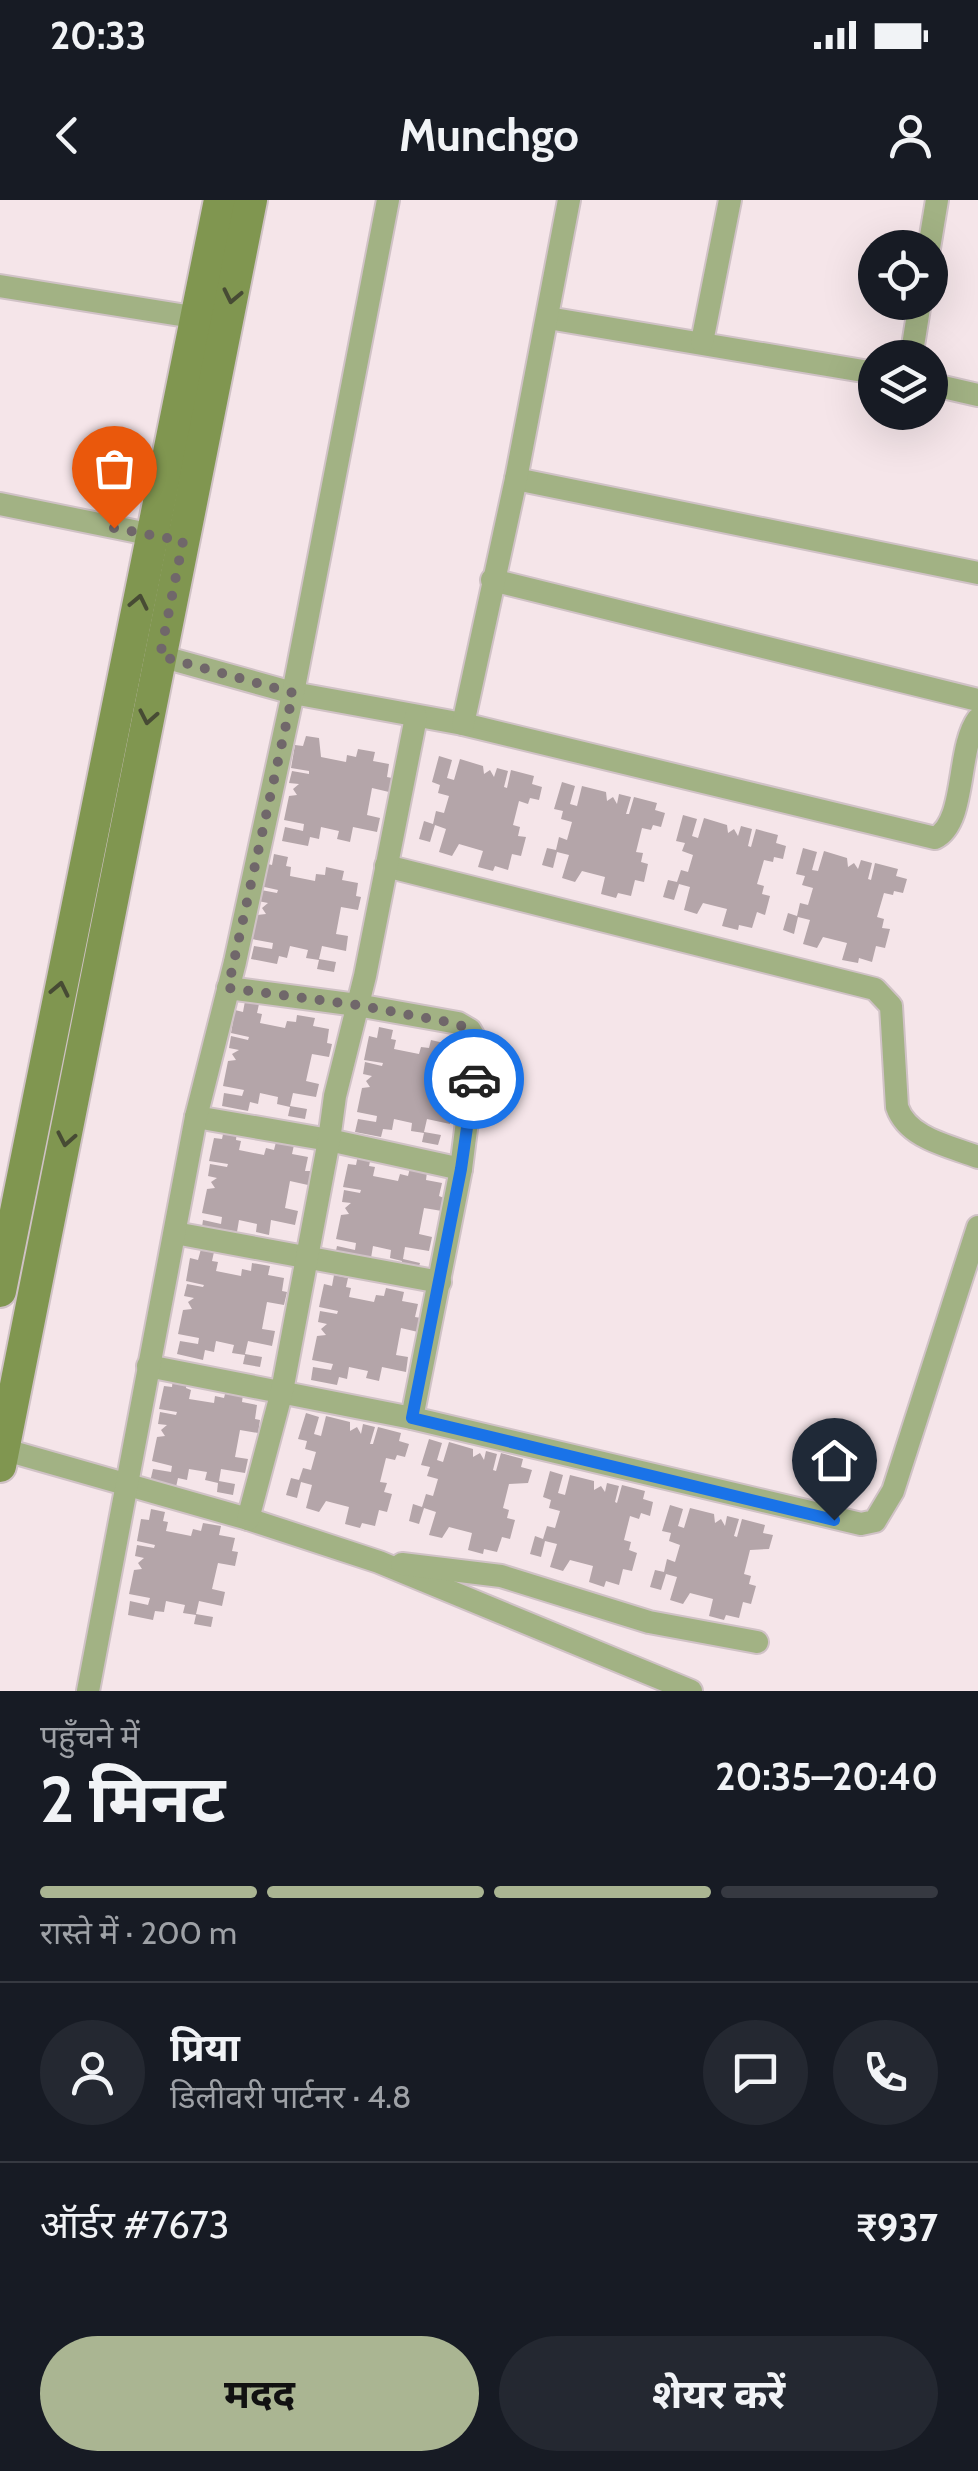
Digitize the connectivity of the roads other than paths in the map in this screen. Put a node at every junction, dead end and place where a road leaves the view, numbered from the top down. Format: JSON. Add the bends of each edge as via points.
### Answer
{"nodes":[{"id":1,"x":220,"y":200,"type":"edge"},
{"id":2,"x":251,"y":200,"type":"edge"},
{"id":3,"x":388,"y":200,"type":"edge"},
{"id":4,"x":569,"y":200,"type":"edge"},
{"id":5,"x":730,"y":200,"type":"edge"},
{"id":6,"x":937,"y":200,"type":"edge"},
{"id":7,"x":932,"y":230,"type":"edge"},
{"id":8,"x":0,"y":286,"type":"edge"},
{"id":9,"x":199,"y":318,"type":"junction"},
{"id":10,"x":548,"y":318,"type":"junction"},
{"id":11,"x":702,"y":342,"type":"junction"},
{"id":12,"x":858,"y":370,"type":"edge"},
{"id":13,"x":948,"y":388,"type":"edge"},
{"id":14,"x":978,"y":395,"type":"edge"},
{"id":15,"x":516,"y":479,"type":"junction"},
{"id":16,"x":0,"y":504,"type":"edge"},
{"id":17,"x":168,"y":538,"type":"junction"},
{"id":18,"x":978,"y":573,"type":"edge"},
{"id":19,"x":492,"y":580,"type":"junction"},
{"id":20,"x":160,"y":656,"type":"junction"},
{"id":21,"x":293,"y":693,"type":"junction"},
{"id":22,"x":978,"y":700,"type":"edge"},
{"id":23,"x":416,"y":717,"type":"junction"},
{"id":24,"x":978,"y":719,"type":"edge"},
{"id":25,"x":463,"y":724,"type":"junction"},
{"id":26,"x":386,"y":866,"type":"junction"},
{"id":27,"x":228,"y":988,"type":"junction"},
{"id":28,"x":357,"y":1005,"type":"junction"},
{"id":29,"x":45,"y":1061,"type":"junction"},
{"id":30,"x":80,"y":1067,"type":"junction"},
{"id":31,"x":196,"y":1117,"type":"junction"},
{"id":32,"x":329,"y":1140,"type":"junction"},
{"id":33,"x":978,"y":1157,"type":"edge"},
{"id":34,"x":461,"y":1169,"type":"junction"},
{"id":35,"x":978,"y":1228,"type":"edge"},
{"id":36,"x":175,"y":1233,"type":"junction"},
{"id":37,"x":305,"y":1260,"type":"junction"},
{"id":38,"x":440,"y":1282,"type":"junction"},
{"id":39,"x":0,"y":1291,"type":"edge"},
{"id":40,"x":148,"y":1366,"type":"junction"},
{"id":41,"x":282,"y":1391,"type":"junction"},
{"id":42,"x":6,"y":1407,"type":"edge"},
{"id":43,"x":412,"y":1418,"type":"junction"},
{"id":44,"x":1,"y":1458,"type":"edge"},
{"id":45,"x":126,"y":1483,"type":"junction"},
{"id":46,"x":248,"y":1519,"type":"junction"},
{"id":47,"x":379,"y":1562,"type":"junction"},
{"id":48,"x":757,"y":1642,"type":"dead end"},
{"id":49,"x":88,"y":1691,"type":"edge"},
{"id":50,"x":691,"y":1691,"type":"edge"}],
"edges":[{"from":1,"to":9,"type":"street"},
{"from":2,"to":17,"type":"street","one_way":true},
{"from":3,"to":21,"type":"street"},
{"from":4,"to":10,"type":"street"},
{"from":5,"to":11,"type":"street"},
{"from":6,"to":7,"type":"street"},
{"from":8,"to":9,"type":"street"},
{"from":9,"to":17,"type":"street"},
{"from":10,"to":11,"type":"street"},
{"from":10,"to":15,"type":"street"},
{"from":11,"to":12,"type":"street"},
{"from":13,"to":14,"type":"street"},
{"from":15,"to":18,"type":"street"},
{"from":15,"to":19,"type":"street"},
{"from":16,"to":17,"type":"street"},
{"from":17,"to":20,"type":"street"},
{"from":29,"to":17,"type":"street","one_way":true},
{"from":19,"to":22,"type":"street"},
{"from":19,"to":25,"type":"street"},
{"from":20,"to":21,"type":"street"},
{"from":20,"to":30,"type":"street","one_way":true},
{"from":21,"to":23,"type":"street"},
{"from":21,"to":27,"type":"street"},
{"from":23,"to":25,"type":"street"},
{"from":23,"to":26,"type":"street"},
{"from":24,"to":25,"type":"street","via":[[964,748],[950,826],[935,838]]},
{"from":26,"to":28,"type":"street"},
{"from":26,"to":33,"type":"street","via":[[875,990],[891,1006],[901,1118],[908,1128]]},
{"from":27,"to":28,"type":"street"},
{"from":27,"to":31,"type":"street"},
{"from":28,"to":32,"type":"street"},
{"from":28,"to":34,"type":"street","via":[[470,1030],[478,1053]]},
{"from":29,"to":30,"type":"street"},
{"from":29,"to":39,"type":"street"},
{"from":30,"to":42,"type":"street","one_way":true},
{"from":31,"to":32,"type":"street"},
{"from":31,"to":36,"type":"street"},
{"from":32,"to":34,"type":"street"},
{"from":32,"to":37,"type":"street"},
{"from":34,"to":38,"type":"street"},
{"from":35,"to":43,"type":"street","via":[[892,1491],[875,1521],[834,1520]]},
{"from":36,"to":37,"type":"street"},
{"from":36,"to":40,"type":"street"},
{"from":37,"to":38,"type":"street"},
{"from":37,"to":41,"type":"street"},
{"from":38,"to":43,"type":"street"},
{"from":40,"to":41,"type":"street"},
{"from":40,"to":45,"type":"street"},
{"from":41,"to":43,"type":"street"},
{"from":41,"to":46,"type":"street"},
{"from":42,"to":44,"type":"street"},
{"from":44,"to":45,"type":"street"},
{"from":45,"to":46,"type":"street"},
{"from":45,"to":49,"type":"street"},
{"from":46,"to":47,"type":"street"},
{"from":47,"to":48,"type":"street","via":[[501,1576],[649,1622]]},
{"from":47,"to":50,"type":"street"}]}
